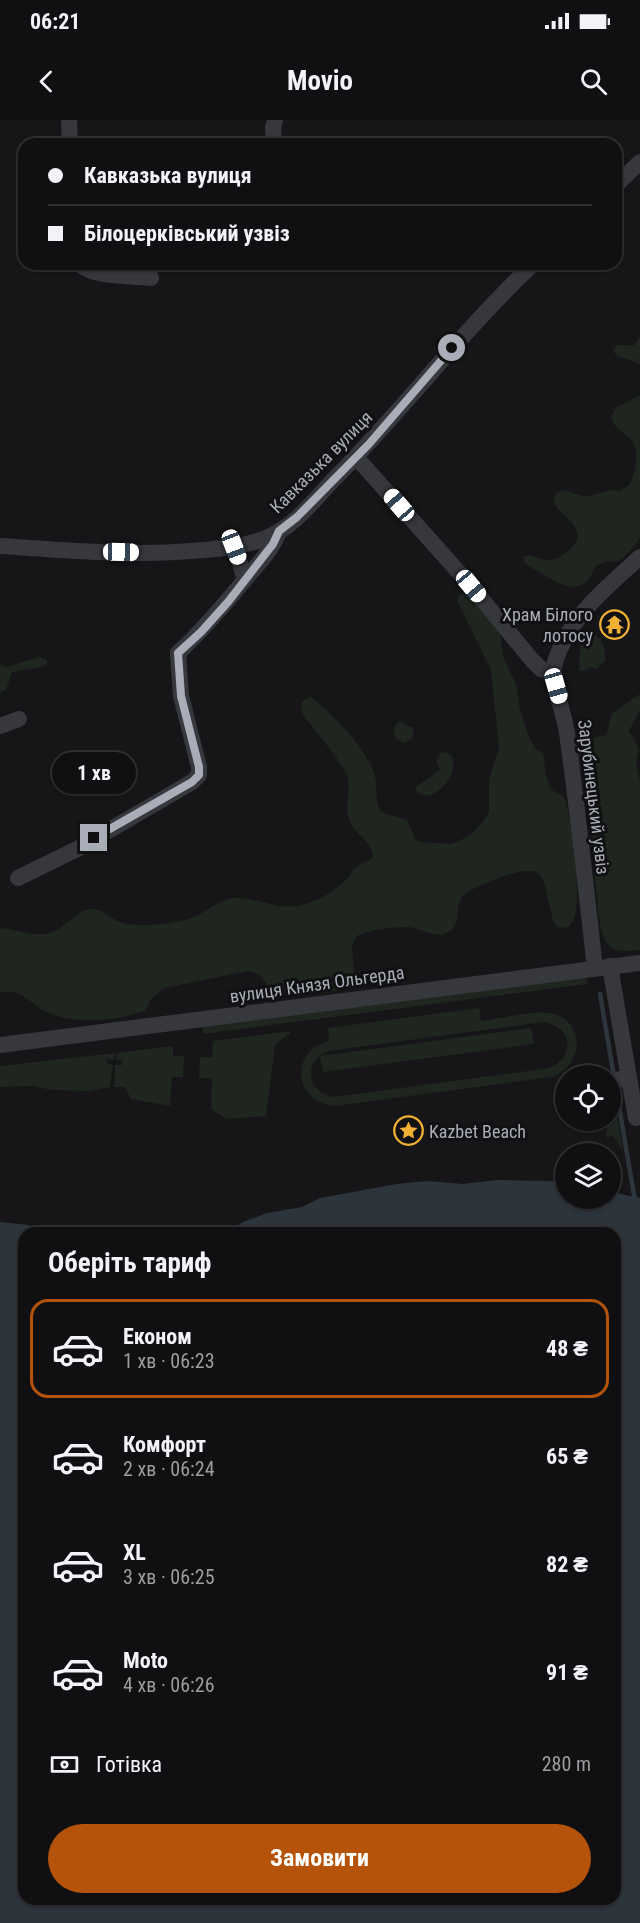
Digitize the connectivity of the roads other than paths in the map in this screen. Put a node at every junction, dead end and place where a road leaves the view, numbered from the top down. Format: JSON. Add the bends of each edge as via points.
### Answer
{"nodes":[{"id":1,"x":69,"y":120,"type":"edge"},
{"id":2,"x":275,"y":120,"type":"edge"},
{"id":3,"x":70,"y":138,"type":"edge"},
{"id":4,"x":274,"y":138,"type":"edge"},
{"id":5,"x":640,"y":162,"type":"edge"},
{"id":6,"x":622,"y":179,"type":"edge"},
{"id":7,"x":90,"y":270,"type":"edge"},
{"id":8,"x":527,"y":270,"type":"edge"},
{"id":9,"x":151,"y":278,"type":"dead end"},
{"id":10,"x":356,"y":457,"type":"junction"},
{"id":11,"x":279,"y":531,"type":"junction"},
{"id":12,"x":0,"y":546,"type":"edge"},
{"id":13,"x":234,"y":547,"type":"junction"},
{"id":14,"x":640,"y":557,"type":"edge"},
{"id":15,"x":245,"y":580,"type":"junction"},
{"id":16,"x":553,"y":673,"type":"junction"},
{"id":17,"x":19,"y":719,"type":"dead end"},
{"id":18,"x":0,"y":726,"type":"edge"},
{"id":19,"x":18,"y":878,"type":"dead end"},
{"id":20,"x":640,"y":963,"type":"edge"},
{"id":21,"x":603,"y":967,"type":"junction"},
{"id":22,"x":0,"y":1045,"type":"edge"},
{"id":23,"x":636,"y":1118,"type":"dead end"}],
"edges":[{"from":1,"to":3,"type":"street"},
{"from":2,"to":4,"type":"street"},
{"from":5,"to":6,"type":"street"},
{"from":7,"to":9,"type":"street"},
{"from":8,"to":10,"type":"street","name":"Кавказька вулиця","via":[[467,330]]},
{"from":10,"to":11,"type":"street","name":"Кавказька вулиця"},
{"from":10,"to":16,"type":"street","via":[[532,660]]},
{"from":11,"to":13,"type":"street","name":"Кавказька вулиця"},
{"from":11,"to":15,"type":"street"},
{"from":12,"to":13,"type":"street","name":"Кавказька вулиця","via":[[138,553]]},
{"from":13,"to":15,"type":"street"},
{"from":14,"to":16,"type":"street","via":[[571,628]]},
{"from":15,"to":19,"type":"street","via":[[178,653],[181,696],[199,775],[76,849]]},
{"from":16,"to":21,"type":"street","name":"Зарубинецький узвіз","via":[[567,733]]},
{"from":17,"to":18,"type":"street"},
{"from":20,"to":21,"type":"street","name":"вулиця Князя Ольгерда"},
{"from":21,"to":22,"type":"street","name":"вулиця Князя Ольгерда"},
{"from":21,"to":23,"type":"street","name":"Зарубинецький узвіз"}]}
